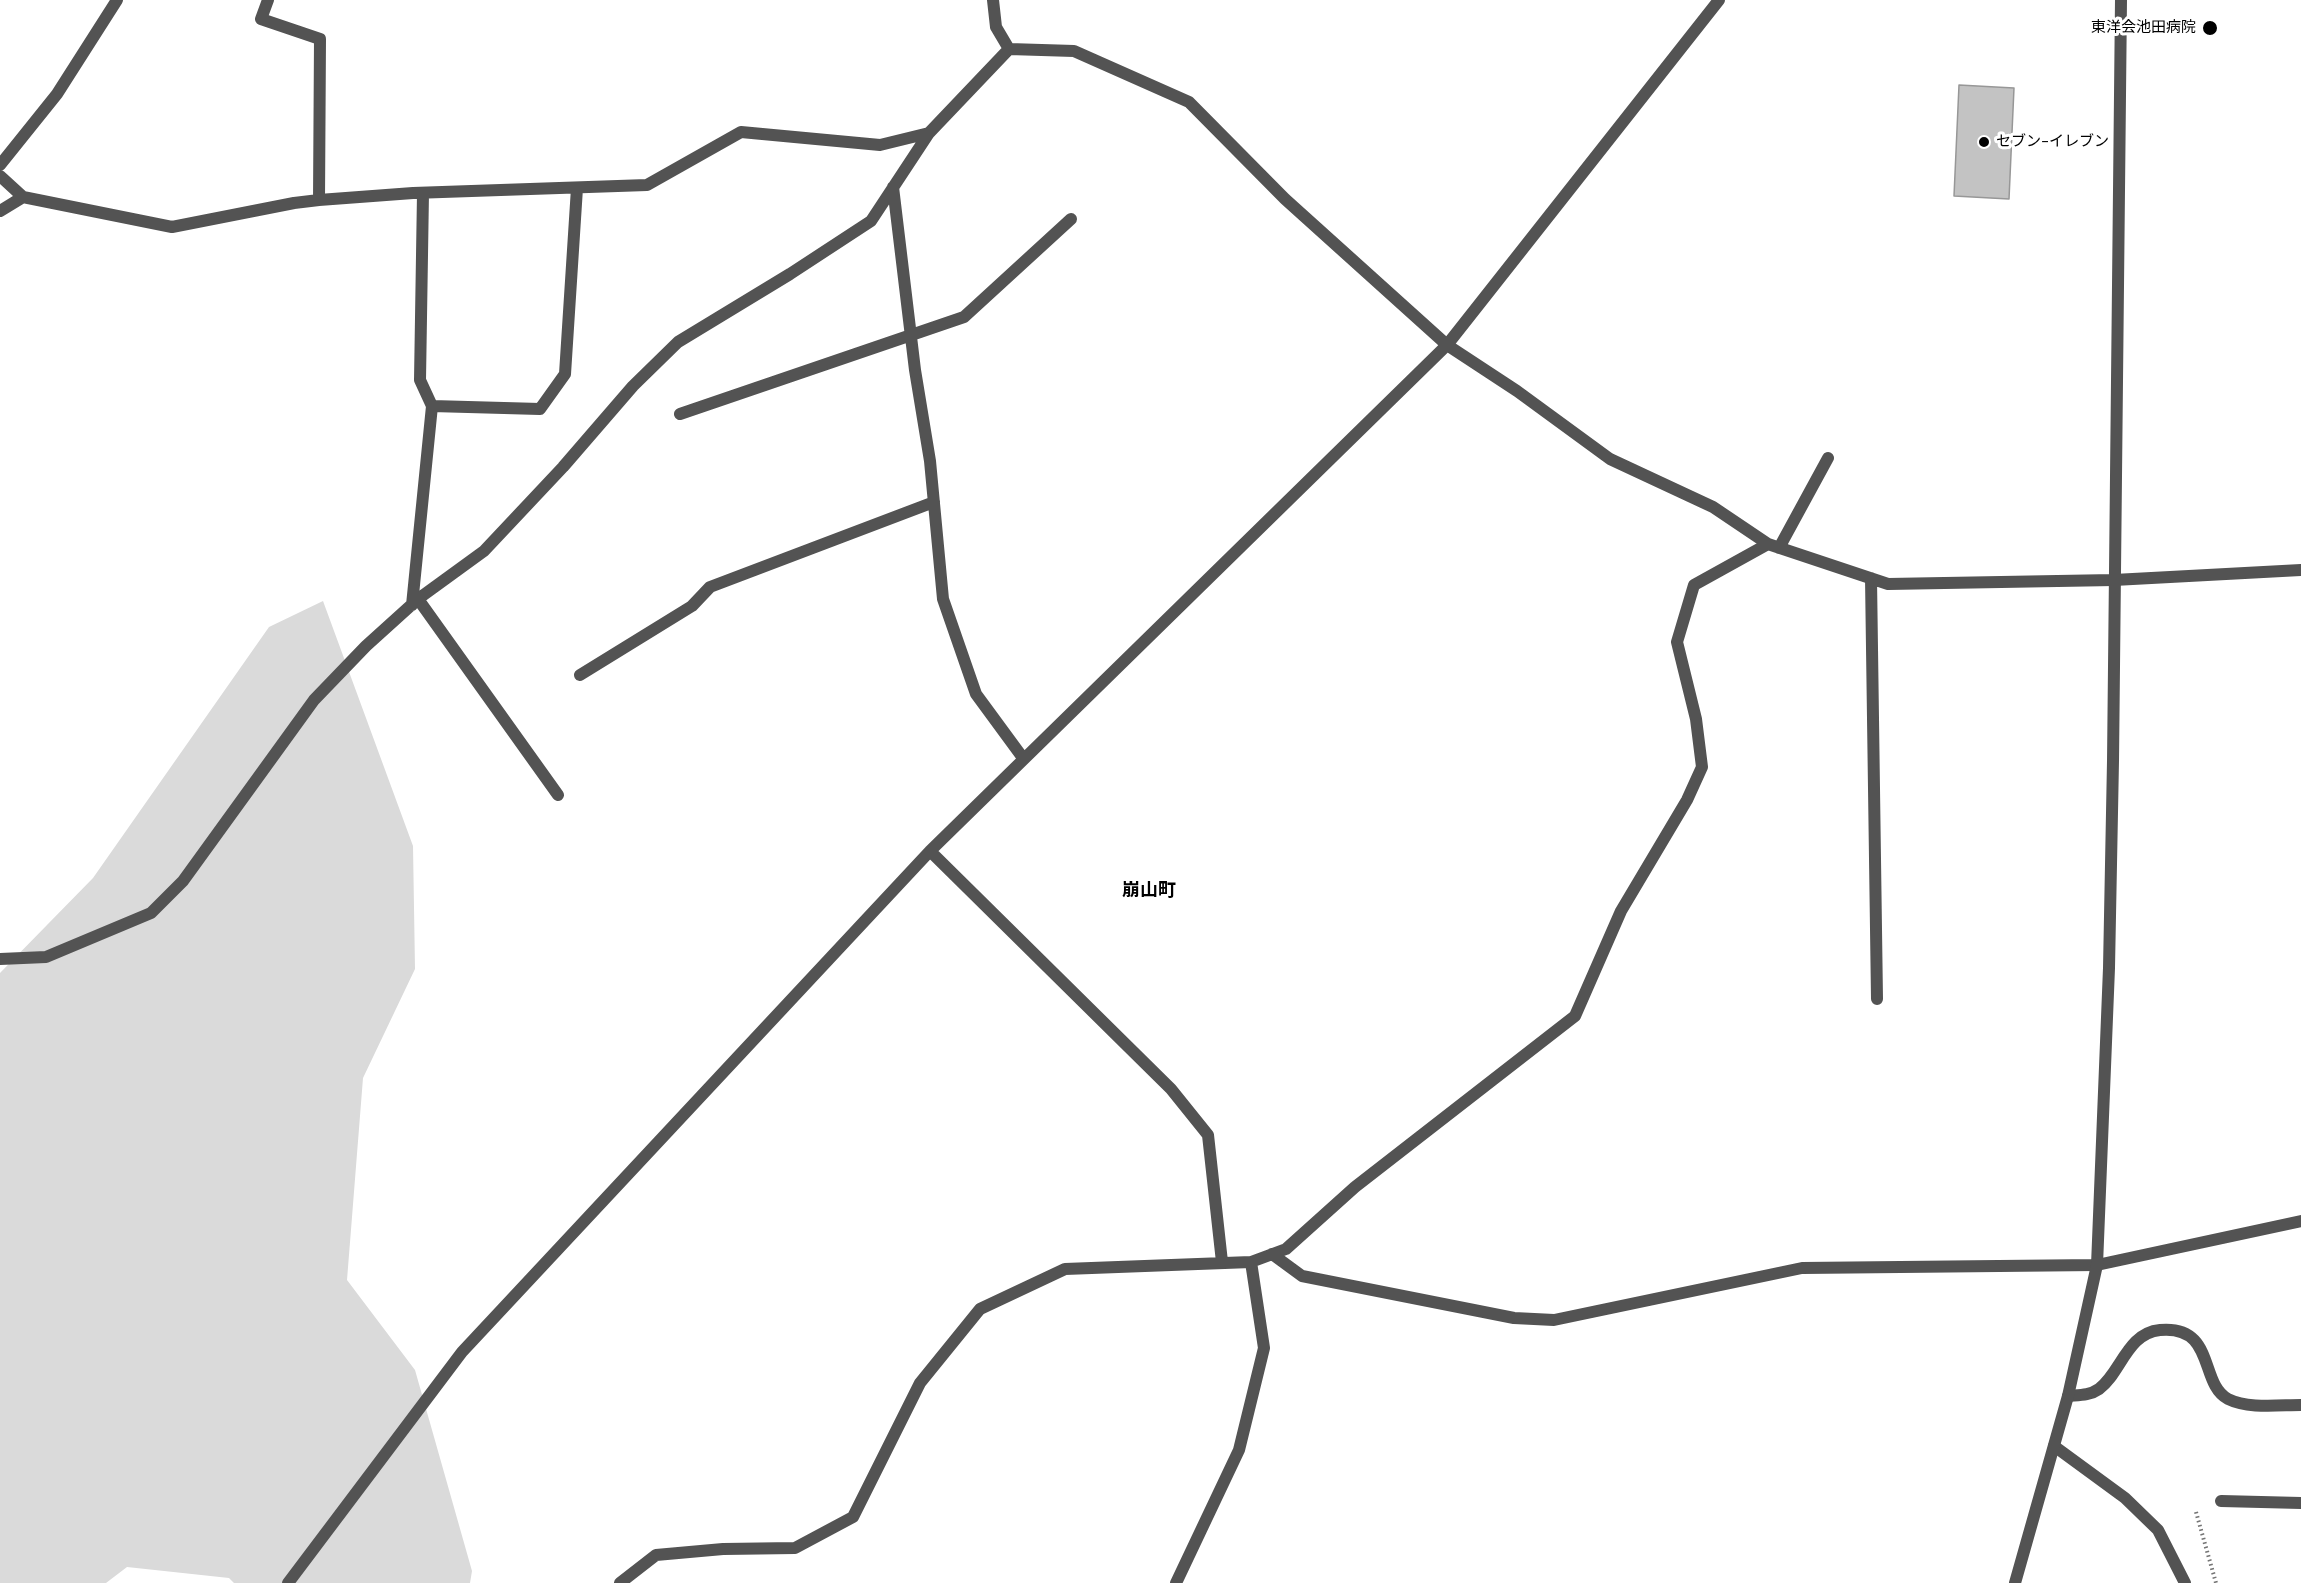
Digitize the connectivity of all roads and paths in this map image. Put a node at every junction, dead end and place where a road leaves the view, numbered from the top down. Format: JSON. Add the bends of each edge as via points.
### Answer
{"nodes":[{"id":1,"x":117,"y":0,"type":"edge"},
{"id":2,"x":268,"y":0,"type":"edge"},
{"id":3,"x":993,"y":0,"type":"edge"},
{"id":4,"x":1719,"y":0,"type":"edge"},
{"id":5,"x":2121,"y":0,"type":"edge"},
{"id":6,"x":1009,"y":49,"type":"junction"},
{"id":7,"x":929,"y":133,"type":"junction"},
{"id":8,"x":0,"y":165,"type":"edge"},
{"id":9,"x":0,"y":176,"type":"edge"},
{"id":10,"x":893,"y":187,"type":"junction"},
{"id":11,"x":577,"y":188,"type":"junction"},
{"id":12,"x":423,"y":193,"type":"junction"},
{"id":13,"x":23,"y":197,"type":"junction"},
{"id":14,"x":319,"y":200,"type":"junction"},
{"id":15,"x":0,"y":212,"type":"edge"},
{"id":16,"x":1071,"y":219,"type":"dead end"},
{"id":17,"x":911,"y":336,"type":"junction"},
{"id":18,"x":1447,"y":345,"type":"junction"},
{"id":19,"x":432,"y":406,"type":"junction"},
{"id":20,"x":680,"y":414,"type":"dead end"},
{"id":21,"x":1828,"y":458,"type":"dead end"},
{"id":22,"x":934,"y":502,"type":"junction"},
{"id":23,"x":1773,"y":546,"type":"junction"},
{"id":24,"x":2301,"y":570,"type":"edge"},
{"id":25,"x":1870,"y":578,"type":"junction"},
{"id":26,"x":2114,"y":580,"type":"junction"},
{"id":27,"x":415,"y":602,"type":"junction"},
{"id":28,"x":580,"y":675,"type":"dead end"},
{"id":29,"x":1023,"y":758,"type":"junction"},
{"id":30,"x":558,"y":795,"type":"dead end"},
{"id":31,"x":930,"y":851,"type":"junction"},
{"id":32,"x":0,"y":958,"type":"edge"},
{"id":33,"x":1877,"y":999,"type":"dead end"},
{"id":34,"x":2301,"y":1221,"type":"edge"},
{"id":35,"x":1272,"y":1254,"type":"junction"},
{"id":36,"x":1222,"y":1262,"type":"junction"},
{"id":37,"x":1251,"y":1262,"type":"junction"},
{"id":38,"x":2097,"y":1265,"type":"junction"},
{"id":39,"x":2068,"y":1396,"type":"junction"},
{"id":40,"x":2301,"y":1405,"type":"edge"},
{"id":41,"x":2054,"y":1446,"type":"junction"},
{"id":42,"x":2221,"y":1501,"type":"dead end"},
{"id":43,"x":2301,"y":1503,"type":"edge"},
{"id":44,"x":2195,"y":1511,"type":"dead end"},
{"id":45,"x":288,"y":1583,"type":"edge"},
{"id":46,"x":620,"y":1583,"type":"edge"},
{"id":47,"x":1176,"y":1583,"type":"edge"},
{"id":48,"x":2015,"y":1583,"type":"edge"},
{"id":49,"x":2185,"y":1583,"type":"edge"},
{"id":50,"x":2216,"y":1583,"type":"edge"}],
"edges":[{"from":1,"to":8,"type":"street","via":[[57,94]]},
{"from":2,"to":14,"type":"street","via":[[261,18],[320,39]]},
{"from":3,"to":6,"type":"street","via":[[996,27]]},
{"from":4,"to":18,"type":"street"},
{"from":5,"to":26,"type":"street"},
{"from":6,"to":7,"type":"street"},
{"from":6,"to":18,"type":"street","via":[[1074,51],[1189,102],[1285,199]]},
{"from":7,"to":10,"type":"street"},
{"from":7,"to":11,"type":"street","via":[[880,145],[741,132],[647,185]]},
{"from":9,"to":13,"type":"street"},
{"from":10,"to":17,"type":"street"},
{"from":10,"to":27,"type":"street","via":[[871,221],[678,342],[633,386],[484,551]]},
{"from":11,"to":12,"type":"street"},
{"from":11,"to":19,"type":"street","via":[[565,374],[540,409]]},
{"from":12,"to":14,"type":"street"},
{"from":12,"to":19,"type":"street","via":[[420,380]]},
{"from":13,"to":14,"type":"street","via":[[172,227]]},
{"from":13,"to":15,"type":"street"},
{"from":16,"to":17,"type":"street","via":[[964,317]]},
{"from":17,"to":20,"type":"street"},
{"from":17,"to":22,"type":"street"},
{"from":18,"to":23,"type":"street","via":[[1610,459],[1713,507]]},
{"from":18,"to":29,"type":"street"},
{"from":19,"to":27,"type":"street"},
{"from":21,"to":23,"type":"street"},
{"from":22,"to":28,"type":"street","via":[[710,587],[692,606]]},
{"from":22,"to":29,"type":"street","via":[[943,599],[976,694]]},
{"from":23,"to":25,"type":"street"},
{"from":23,"to":35,"type":"street","via":[[1694,585],[1677,642],[1696,718],[1702,767],[1687,800],[1621,911],[1575,1016],[1356,1187],[1286,1249]]},
{"from":24,"to":26,"type":"street"},
{"from":25,"to":26,"type":"street","via":[[1888,584]]},
{"from":25,"to":33,"type":"street"},
{"from":26,"to":38,"type":"street","via":[[2109,945]]},
{"from":27,"to":30,"type":"street"},
{"from":27,"to":32,"type":"street","via":[[314,700],[183,880],[151,913],[46,957]]},
{"from":29,"to":31,"type":"street"},
{"from":31,"to":36,"type":"street","via":[[1172,1089],[1209,1135]]},
{"from":31,"to":45,"type":"street","via":[[462,1352]]},
{"from":34,"to":38,"type":"street"},
{"from":35,"to":37,"type":"street"},
{"from":35,"to":38,"type":"street","via":[[1302,1276],[1514,1318],[1554,1320],[1802,1268]]},
{"from":36,"to":37,"type":"street"},
{"from":36,"to":46,"type":"street","via":[[1065,1269],[980,1309],[920,1383],[853,1517],[795,1548],[656,1555]]},
{"from":37,"to":47,"type":"street","via":[[1264,1348],[1239,1450]]},
{"from":38,"to":39,"type":"street"},
{"from":39,"to":40,"type":"street","via":[[2099,1389],[2130,1347],[2144,1334],[2159,1330],[2191,1338],[2204,1352],[2214,1385],[2226,1398],[2241,1404]]},
{"from":39,"to":41,"type":"street"},
{"from":41,"to":48,"type":"street"},
{"from":41,"to":49,"type":"street","via":[[2125,1498],[2158,1530]]},
{"from":42,"to":43,"type":"street"},
{"from":44,"to":50,"type":"path"}]}
